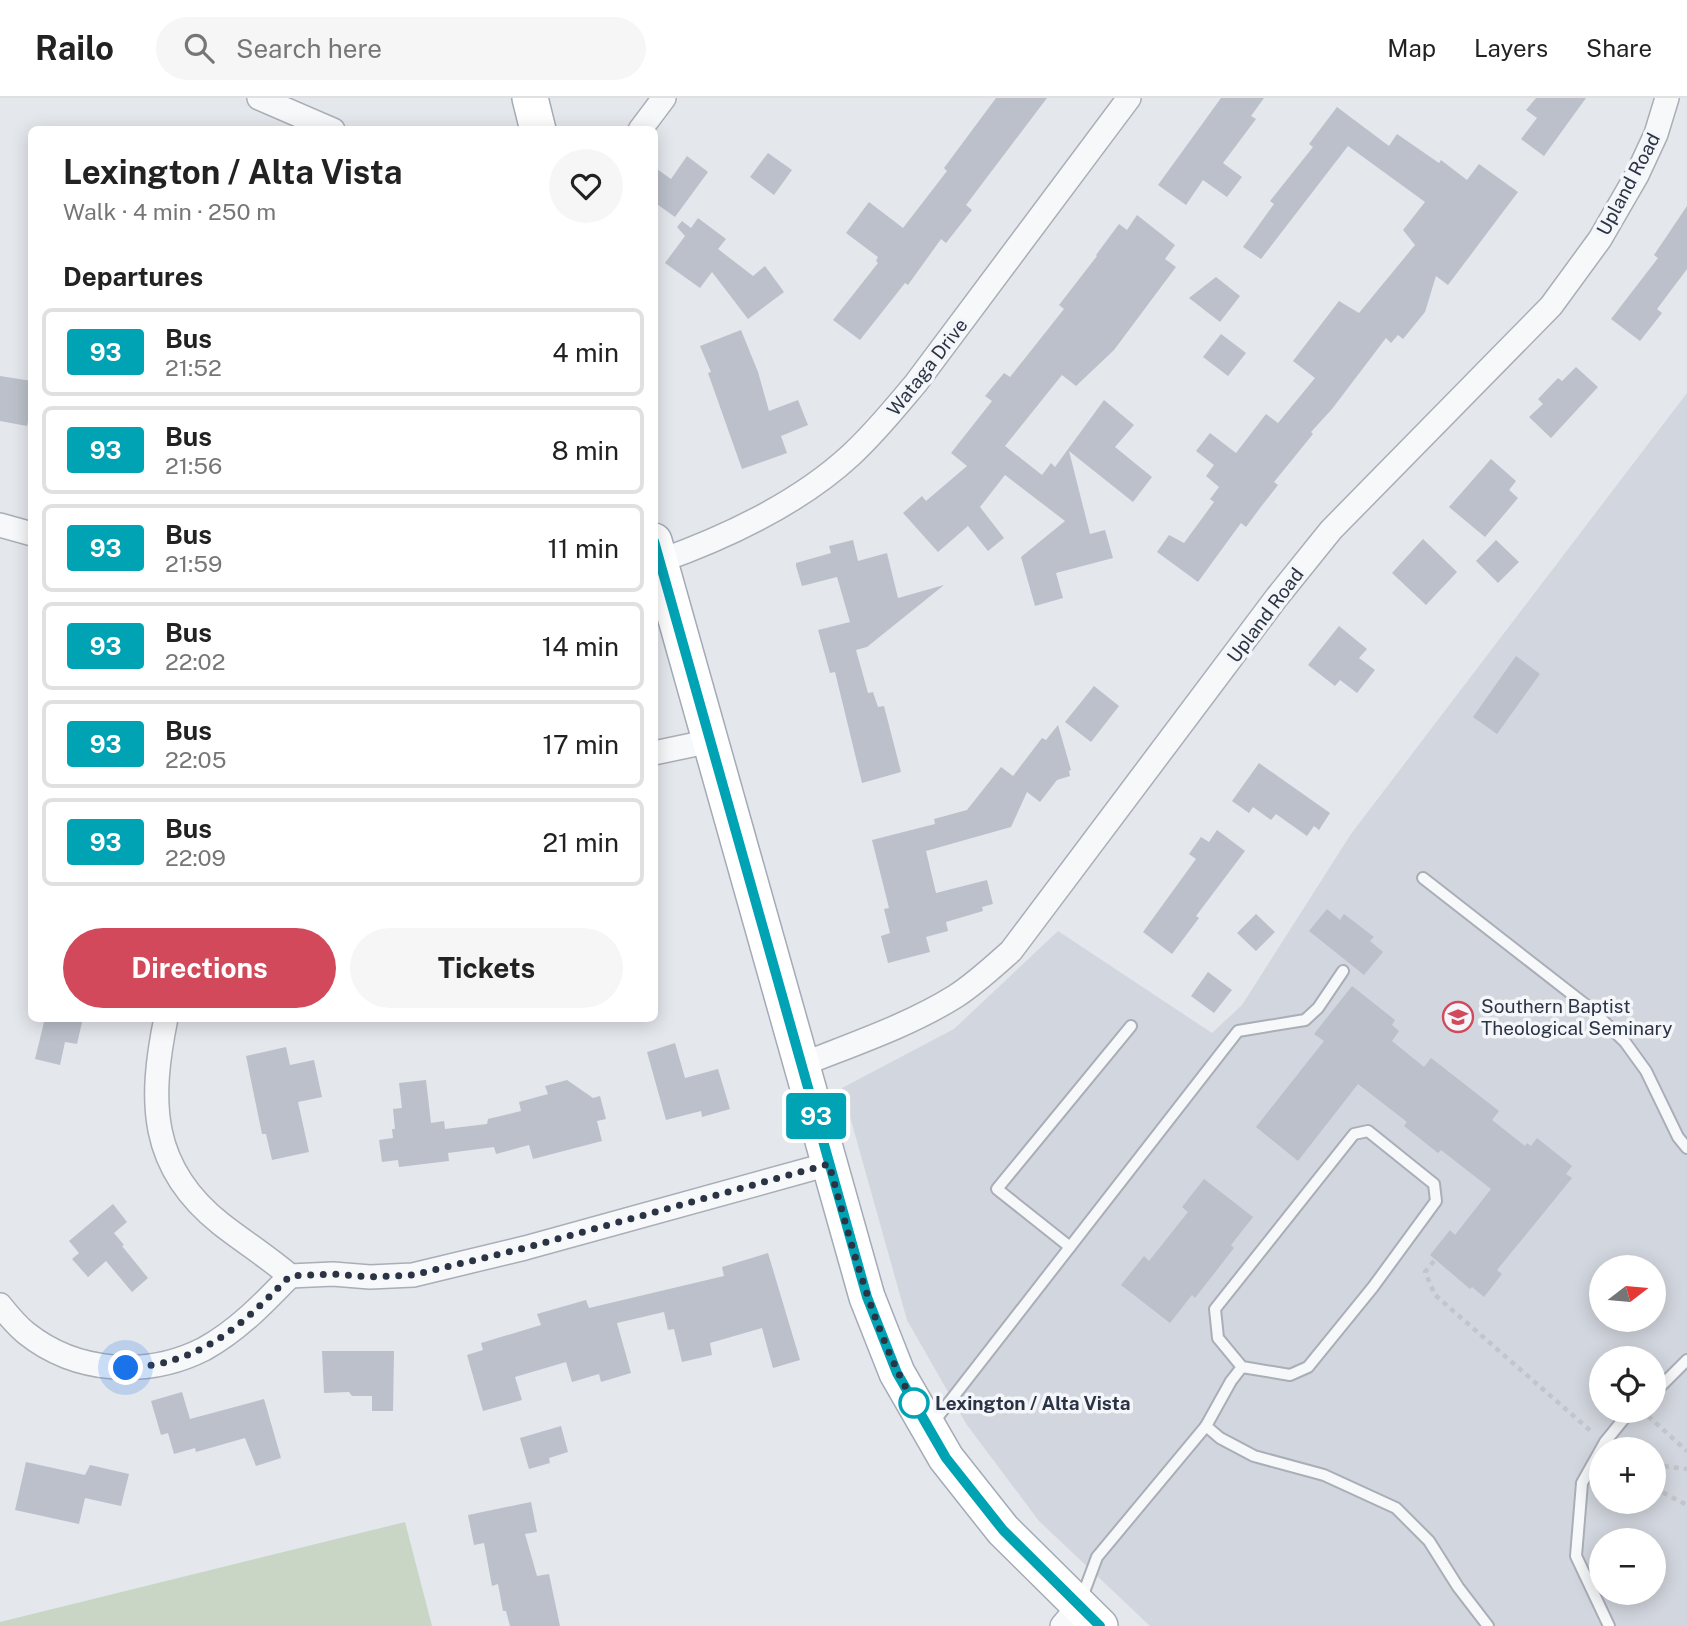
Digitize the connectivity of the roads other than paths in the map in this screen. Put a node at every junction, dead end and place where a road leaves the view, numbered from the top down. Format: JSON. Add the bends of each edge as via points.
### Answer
{"nodes":[{"id":1,"x":258,"y":98,"type":"edge"},
{"id":2,"x":530,"y":98,"type":"edge"},
{"id":3,"x":664,"y":98,"type":"edge"},
{"id":4,"x":1129,"y":98,"type":"edge"},
{"id":5,"x":1667,"y":98,"type":"edge"},
{"id":6,"x":324,"y":126,"type":"edge"},
{"id":7,"x":536,"y":126,"type":"edge"},
{"id":8,"x":643,"y":126,"type":"edge"},
{"id":9,"x":0,"y":525,"type":"edge"},
{"id":10,"x":28,"y":533,"type":"edge"},
{"id":11,"x":658,"y":551,"type":"edge"},
{"id":12,"x":658,"y":555,"type":"edge"},
{"id":13,"x":711,"y":741,"type":"junction"},
{"id":14,"x":658,"y":752,"type":"edge"},
{"id":15,"x":1423,"y":878,"type":"dead end"},
{"id":16,"x":1343,"y":971,"type":"dead end"},
{"id":17,"x":165,"y":1022,"type":"edge"},
{"id":18,"x":1131,"y":1026,"type":"dead end"},
{"id":19,"x":801,"y":1065,"type":"junction"},
{"id":20,"x":1687,"y":1148,"type":"edge"},
{"id":21,"x":829,"y":1164,"type":"junction"},
{"id":22,"x":1070,"y":1247,"type":"junction"},
{"id":23,"x":290,"y":1276,"type":"junction"},
{"id":24,"x":0,"y":1306,"type":"edge"},
{"id":25,"x":1687,"y":1360,"type":"edge"},
{"id":26,"x":1242,"y":1367,"type":"junction"},
{"id":27,"x":1666,"y":1381,"type":"edge"},
{"id":28,"x":1620,"y":1423,"type":"edge"},
{"id":29,"x":1206,"y":1426,"type":"junction"},
{"id":30,"x":929,"y":1428,"type":"junction"},
{"id":31,"x":1080,"y":1619,"type":"edge"},
{"id":32,"x":1488,"y":1626,"type":"edge"},
{"id":33,"x":1609,"y":1626,"type":"edge"}],
"edges":[{"from":1,"to":6,"type":"street"},
{"from":2,"to":7,"type":"main road"},
{"from":3,"to":8,"type":"street"},
{"from":4,"to":11,"type":"street","name":"Wataga Drive","via":[[916,383],[850,457],[762,516],[697,548]]},
{"from":5,"to":19,"type":"street","name":"Upland Road","via":[[1637,175],[1600,239],[1551,306],[1331,530],[1011,951],[972,984],[914,1019]]},
{"from":9,"to":10,"type":"street"},
{"from":12,"to":13,"type":"main road"},
{"from":13,"to":14,"type":"street"},
{"from":13,"to":19,"type":"main road"},
{"from":15,"to":20,"type":"lane","via":[[1591,1009],[1625,1042]]},
{"from":16,"to":22,"type":"lane","via":[[1306,1020],[1238,1031]]},
{"from":17,"to":23,"type":"street","via":[[155,1092],[166,1153],[195,1199],[220,1224]]},
{"from":18,"to":22,"type":"lane","via":[[997,1189]]},
{"from":19,"to":21,"type":"main road"},
{"from":21,"to":23,"type":"street","via":[[413,1275]]},
{"from":21,"to":30,"type":"main road","via":[[867,1297],[897,1373]]},
{"from":22,"to":30,"type":"lane"},
{"from":23,"to":24,"type":"street","via":[[224,1336],[203,1349],[151,1367],[102,1366],[68,1356],[24,1332]]},
{"from":25,"to":27,"type":"lane"},
{"from":26,"to":26,"type":"lane","via":[[1219,1338],[1215,1309],[1354,1134],[1368,1131],[1434,1184],[1436,1201],[1308,1367],[1290,1375]]},
{"from":26,"to":29,"type":"lane"},
{"from":28,"to":33,"type":"lane","via":[[1582,1483],[1576,1556]]},
{"from":29,"to":31,"type":"lane","via":[[1097,1557]]},
{"from":29,"to":32,"type":"lane","via":[[1254,1457],[1324,1475],[1396,1508],[1429,1541]]},
{"from":30,"to":31,"type":"main road","via":[[946,1458]]}]}
